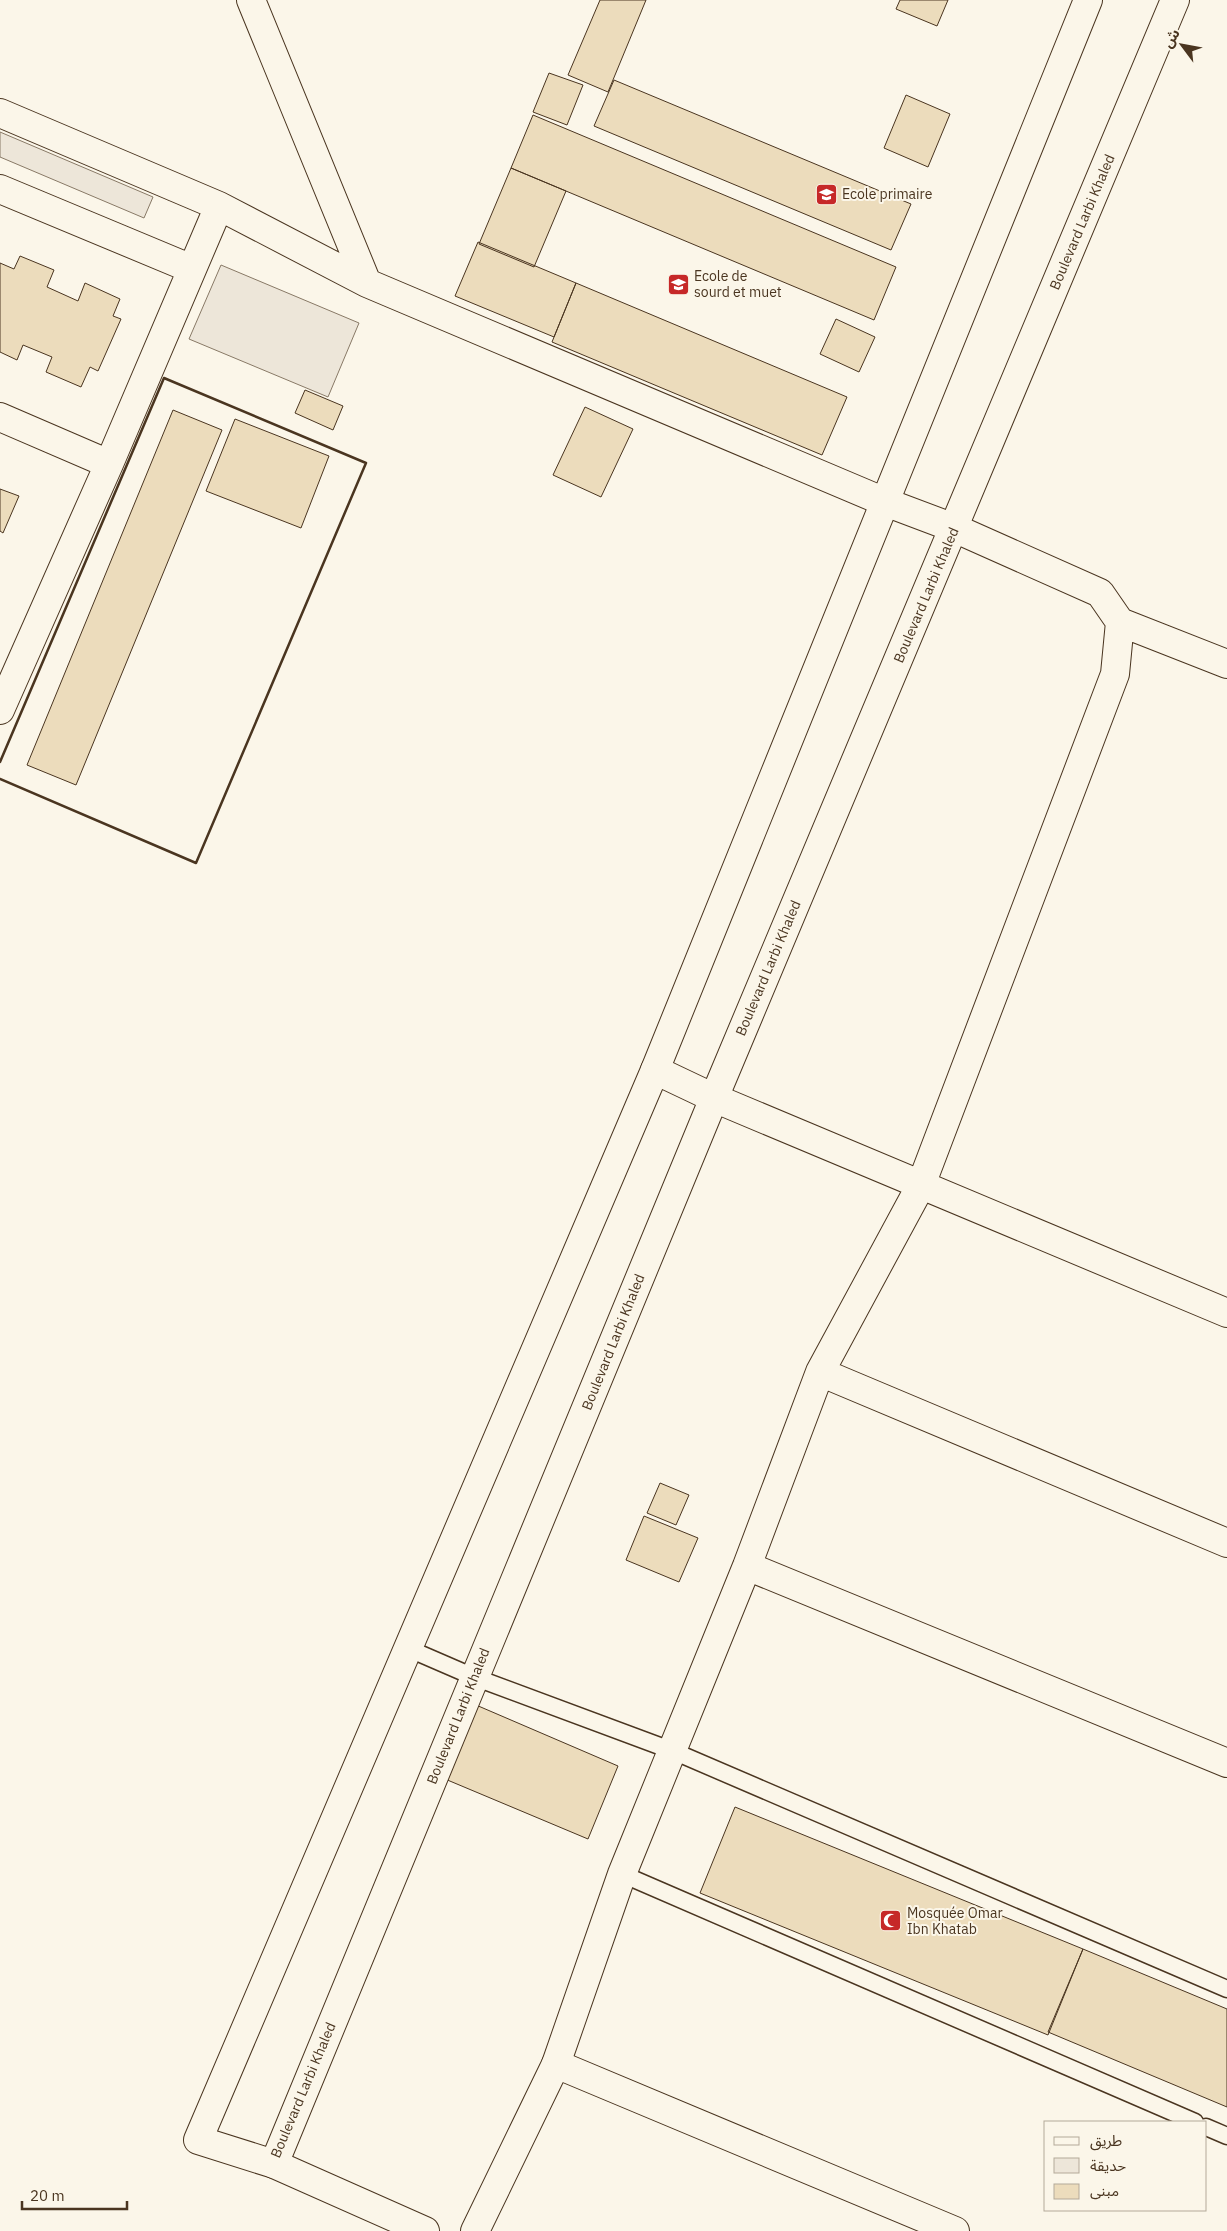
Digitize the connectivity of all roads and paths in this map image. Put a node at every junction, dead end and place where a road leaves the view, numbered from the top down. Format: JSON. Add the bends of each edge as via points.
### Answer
{"nodes":[{"id":1,"x":251,"y":0,"type":"edge"},
{"id":2,"x":1088,"y":0,"type":"edge"},
{"id":3,"x":1175,"y":0,"type":"edge"},
{"id":4,"x":0,"y":113,"type":"edge"},
{"id":5,"x":0,"y":189,"type":"edge"},
{"id":6,"x":219,"y":206,"type":"junction"},
{"id":7,"x":192,"y":269,"type":"junction"},
{"id":8,"x":367,"y":283,"type":"junction"},
{"id":9,"x":0,"y":417,"type":"edge"},
{"id":10,"x":109,"y":464,"type":"junction"},
{"id":11,"x":885,"y":502,"type":"junction"},
{"id":12,"x":954,"y":528,"type":"junction"},
{"id":13,"x":1120,"y":622,"type":"junction"},
{"id":14,"x":1227,"y":664,"type":"edge"},
{"id":15,"x":0,"y":710,"type":"edge"},
{"id":16,"x":654,"y":1070,"type":"junction"},
{"id":17,"x":714,"y":1098,"type":"junction"},
{"id":18,"x":921,"y":1185,"type":"junction"},
{"id":19,"x":1227,"y":1313,"type":"edge"},
{"id":20,"x":820,"y":1372,"type":"junction"},
{"id":21,"x":1227,"y":1543,"type":"edge"},
{"id":22,"x":747,"y":1566,"type":"junction"},
{"id":23,"x":407,"y":1648,"type":"junction"},
{"id":24,"x":474,"y":1677,"type":"junction"},
{"id":25,"x":673,"y":1750,"type":"junction"},
{"id":26,"x":1227,"y":1763,"type":"edge"},
{"id":27,"x":622,"y":1874,"type":"junction"},
{"id":28,"x":1227,"y":1989,"type":"edge"},
{"id":29,"x":556,"y":2064,"type":"junction"},
{"id":30,"x":1193,"y":2121,"type":"edge"},
{"id":31,"x":1207,"y":2127,"type":"edge"},
{"id":32,"x":1227,"y":2136,"type":"edge"},
{"id":33,"x":274,"y":2164,"type":"junction"},
{"id":34,"x":425,"y":2231,"type":"edge"},
{"id":35,"x":476,"y":2231,"type":"edge"},
{"id":36,"x":955,"y":2231,"type":"edge"}],
"edges":[{"from":1,"to":8,"type":"street"},
{"from":2,"to":11,"type":"street","name":"Boulevard Larbi Khaled"},
{"from":3,"to":12,"type":"street","name":"Boulevard Larbi Khaled"},
{"from":4,"to":6,"type":"street"},
{"from":5,"to":7,"type":"street"},
{"from":6,"to":7,"type":"street"},
{"from":6,"to":8,"type":"street"},
{"from":7,"to":10,"type":"street"},
{"from":8,"to":11,"type":"street"},
{"from":9,"to":10,"type":"street"},
{"from":10,"to":15,"type":"street"},
{"from":11,"to":12,"type":"street"},
{"from":11,"to":16,"type":"street","name":"Boulevard Larbi Khaled"},
{"from":12,"to":13,"type":"street","via":[[1100,593]]},
{"from":12,"to":17,"type":"street","name":"Boulevard Larbi Khaled"},
{"from":13,"to":14,"type":"street"},
{"from":13,"to":18,"type":"street","via":[[1115,674]]},
{"from":16,"to":17,"type":"street"},
{"from":16,"to":23,"type":"street","name":"Boulevard Larbi Khaled"},
{"from":17,"to":18,"type":"street"},
{"from":17,"to":24,"type":"street","name":"Boulevard Larbi Khaled"},
{"from":18,"to":19,"type":"street"},
{"from":18,"to":20,"type":"street"},
{"from":20,"to":21,"type":"street"},
{"from":20,"to":22,"type":"street"},
{"from":22,"to":25,"type":"street"},
{"from":22,"to":26,"type":"street"},
{"from":23,"to":24,"type":"lane"},
{"from":23,"to":33,"type":"street","name":"Boulevard Larbi Khaled","via":[[198,2140]]},
{"from":24,"to":25,"type":"lane"},
{"from":24,"to":33,"type":"street","name":"Boulevard Larbi Khaled"},
{"from":25,"to":27,"type":"street"},
{"from":25,"to":28,"type":"lane"},
{"from":27,"to":29,"type":"street"},
{"from":27,"to":30,"type":"lane"},
{"from":29,"to":35,"type":"street"},
{"from":29,"to":36,"type":"street"},
{"from":31,"to":32,"type":"lane"},
{"from":33,"to":34,"type":"street"}]}
